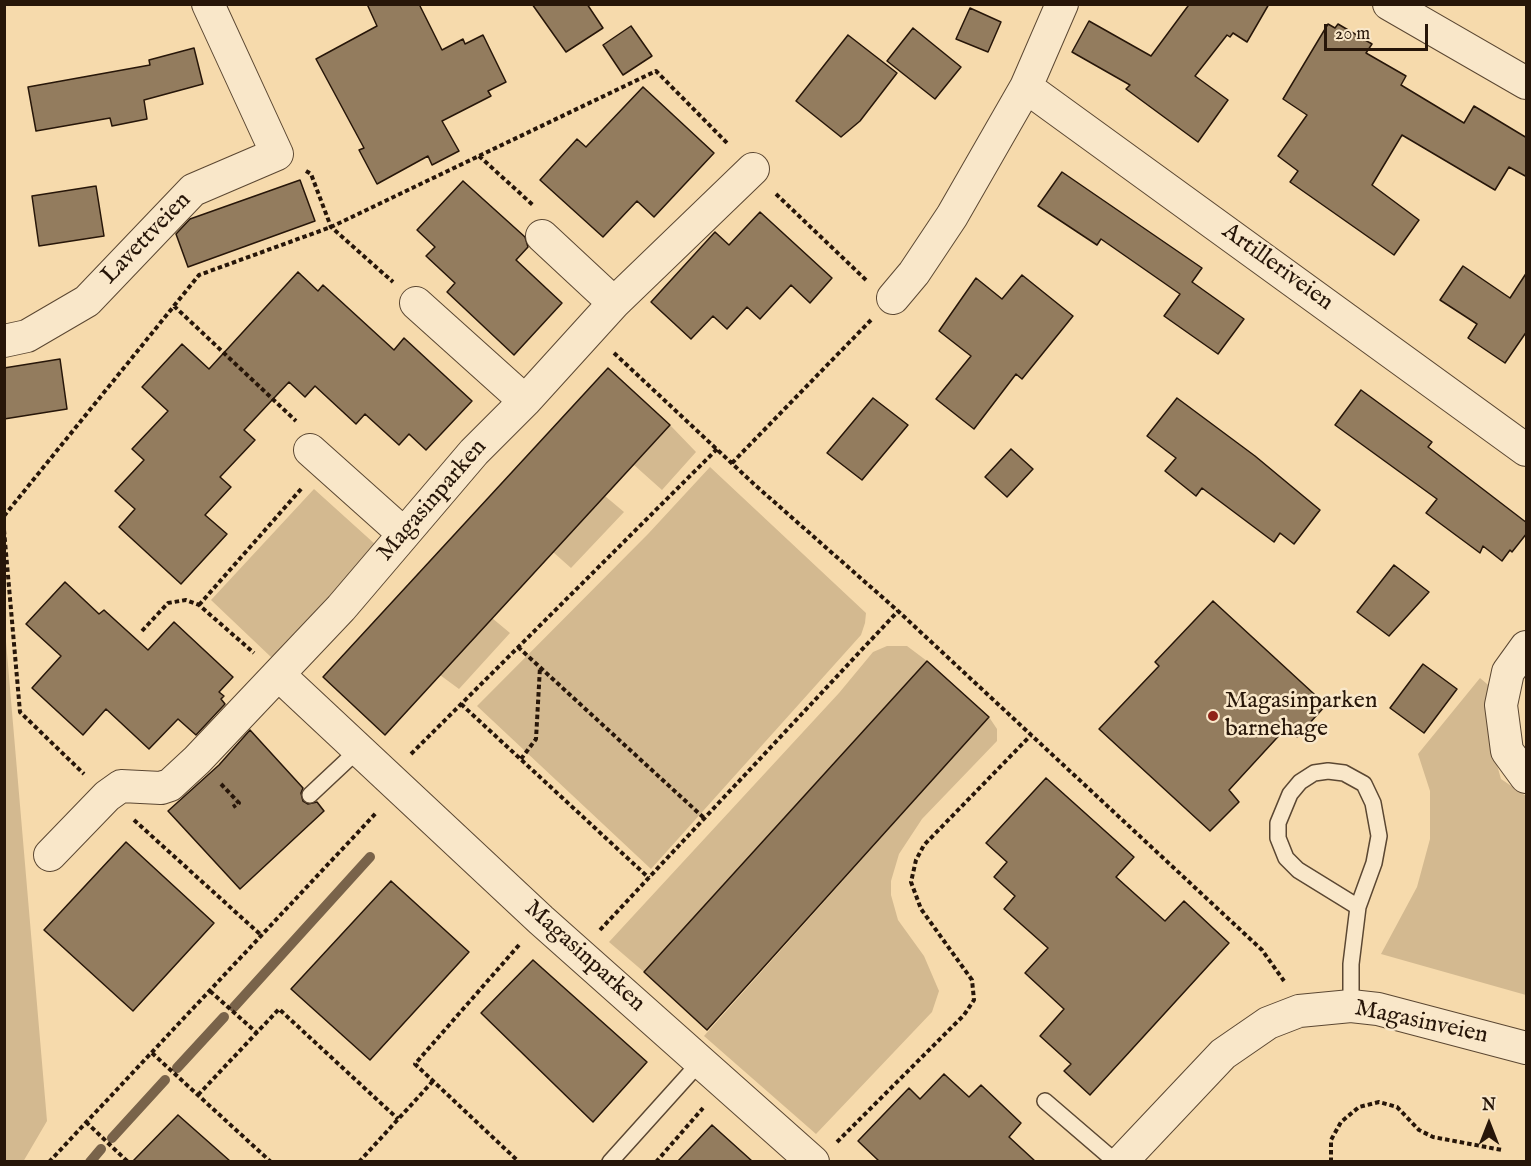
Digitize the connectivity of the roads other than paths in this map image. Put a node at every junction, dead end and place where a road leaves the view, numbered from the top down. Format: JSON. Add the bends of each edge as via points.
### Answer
{"nodes":[{"id":1,"x":208,"y":4,"type":"edge"},
{"id":2,"x":1062,"y":4,"type":"edge"},
{"id":3,"x":1389,"y":4,"type":"edge"},
{"id":4,"x":1527,"y":83,"type":"edge"},
{"id":5,"x":1026,"y":87,"type":"junction"},
{"id":6,"x":753,"y":169,"type":"road end"},
{"id":7,"x":542,"y":236,"type":"road end"},
{"id":8,"x":891,"y":300,"type":"road end"},
{"id":9,"x":416,"y":303,"type":"road end"},
{"id":10,"x":614,"y":303,"type":"junction"},
{"id":11,"x":4,"y":341,"type":"edge"},
{"id":12,"x":525,"y":401,"type":"junction"},
{"id":13,"x":1527,"y":450,"type":"edge"},
{"id":14,"x":317,"y":457,"type":"road end"},
{"id":15,"x":404,"y":534,"type":"junction"},
{"id":16,"x":1527,"y":647,"type":"edge"},
{"id":17,"x":279,"y":675,"type":"junction"},
{"id":18,"x":357,"y":751,"type":"junction"},
{"id":19,"x":1527,"y":777,"type":"edge"},
{"id":20,"x":310,"y":795,"type":"dead end"},
{"id":21,"x":50,"y":855,"type":"dead end"},
{"id":22,"x":1358,"y":907,"type":"junction"},
{"id":23,"x":1351,"y":1006,"type":"junction"},
{"id":24,"x":1527,"y":1048,"type":"edge"},
{"id":25,"x":701,"y":1061,"type":"junction"},
{"id":26,"x":1045,"y":1101,"type":"dead end"},
{"id":27,"x":824,"y":1153,"type":"edge"},
{"id":28,"x":610,"y":1161,"type":"edge"},
{"id":29,"x":1116,"y":1161,"type":"edge"},
{"id":30,"x":1121,"y":1161,"type":"edge"}],
"edges":[{"from":1,"to":11,"type":"street","name":"Lavettveien","via":[[277,154],[193,190],[87,301],[27,336]]},
{"from":2,"to":5,"type":"street"},
{"from":3,"to":4,"type":"street"},
{"from":5,"to":8,"type":"street","via":[[952,216]]},
{"from":5,"to":13,"type":"street","name":"Artilleriveien"},
{"from":6,"to":10,"type":"street","name":"Magasinparken"},
{"from":7,"to":10,"type":"street"},
{"from":9,"to":12,"type":"street"},
{"from":10,"to":12,"type":"street","name":"Magasinparken"},
{"from":12,"to":15,"type":"street","name":"Magasinparken","via":[[474,452]]},
{"from":14,"to":15,"type":"street"},
{"from":15,"to":17,"type":"street","name":"Magasinparken"},
{"from":16,"to":19,"type":"street","via":[[1508,672],[1501,705],[1507,751]]},
{"from":17,"to":18,"type":"street","name":"Magasinparken"},
{"from":17,"to":21,"type":"street","via":[[170,785],[153,790],[121,786]]},
{"from":18,"to":20,"type":"lane"},
{"from":18,"to":25,"type":"street","name":"Magasinparken"},
{"from":22,"to":22,"type":"lane","via":[[1379,837],[1373,803],[1364,784],[1354,779],[1328,771],[1314,774],[1290,794],[1278,823],[1278,838],[1286,858],[1298,870]]},
{"from":22,"to":23,"type":"lane"},
{"from":23,"to":24,"type":"street","name":"Magasinveien","via":[[1405,1015]]},
{"from":23,"to":30,"type":"street","name":"Magasinveien","via":[[1299,1011],[1268,1023],[1223,1054]]},
{"from":25,"to":27,"type":"street","name":"Magasinparken","via":[[725,1083]]},
{"from":25,"to":28,"type":"lane"},
{"from":26,"to":29,"type":"lane"}]}
